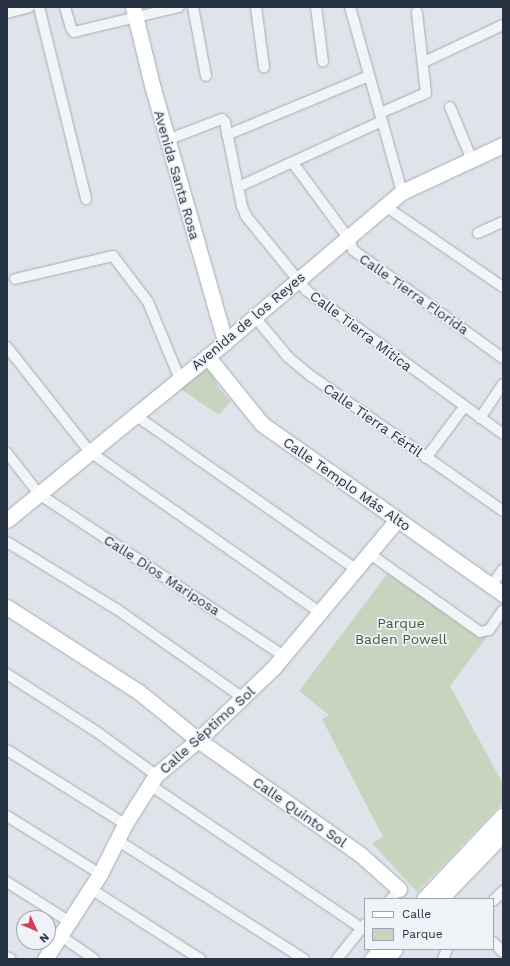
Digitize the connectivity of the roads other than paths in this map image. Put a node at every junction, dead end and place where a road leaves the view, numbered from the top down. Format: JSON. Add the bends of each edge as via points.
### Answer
{"nodes":[{"id":1,"x":28,"y":7,"type":"edge"},
{"id":2,"x":39,"y":7,"type":"edge"},
{"id":3,"x":65,"y":7,"type":"edge"},
{"id":4,"x":179,"y":7,"type":"edge"},
{"id":5,"x":193,"y":7,"type":"edge"},
{"id":6,"x":256,"y":7,"type":"edge"},
{"id":7,"x":316,"y":7,"type":"edge"},
{"id":8,"x":350,"y":7,"type":"edge"},
{"id":9,"x":7,"y":13,"type":"edge"},
{"id":10,"x":135,"y":13,"type":"edge"},
{"id":11,"x":417,"y":13,"type":"dead end"},
{"id":12,"x":503,"y":25,"type":"edge"},
{"id":13,"x":323,"y":62,"type":"dead end"},
{"id":14,"x":424,"y":62,"type":"junction"},
{"id":15,"x":264,"y":67,"type":"dead end"},
{"id":16,"x":206,"y":76,"type":"dead end"},
{"id":17,"x":369,"y":76,"type":"junction"},
{"id":18,"x":450,"y":107,"type":"dead end"},
{"id":19,"x":381,"y":117,"type":"junction"},
{"id":20,"x":227,"y":135,"type":"junction"},
{"id":21,"x":167,"y":140,"type":"junction"},
{"id":22,"x":503,"y":145,"type":"edge"},
{"id":23,"x":472,"y":160,"type":"junction"},
{"id":24,"x":293,"y":163,"type":"junction"},
{"id":25,"x":238,"y":187,"type":"junction"},
{"id":26,"x":402,"y":192,"type":"junction"},
{"id":27,"x":86,"y":199,"type":"dead end"},
{"id":28,"x":385,"y":206,"type":"junction"},
{"id":29,"x":503,"y":222,"type":"edge"},
{"id":30,"x":478,"y":233,"type":"dead end"},
{"id":31,"x":349,"y":239,"type":"junction"},
{"id":32,"x":299,"y":278,"type":"junction"},
{"id":33,"x":15,"y":279,"type":"dead end"},
{"id":34,"x":503,"y":287,"type":"edge"},
{"id":35,"x":254,"y":316,"type":"junction"},
{"id":36,"x":225,"y":342,"type":"junction"},
{"id":37,"x":7,"y":347,"type":"edge"},
{"id":38,"x":208,"y":356,"type":"junction"},
{"id":39,"x":503,"y":358,"type":"edge"},
{"id":40,"x":179,"y":378,"type":"junction"},
{"id":41,"x":503,"y":384,"type":"edge"},
{"id":42,"x":464,"y":407,"type":"junction"},
{"id":43,"x":135,"y":415,"type":"junction"},
{"id":44,"x":480,"y":418,"type":"junction"},
{"id":45,"x":503,"y":434,"type":"edge"},
{"id":46,"x":90,"y":452,"type":"junction"},
{"id":47,"x":7,"y":453,"type":"edge"},
{"id":48,"x":426,"y":458,"type":"junction"},
{"id":49,"x":39,"y":494,"type":"junction"},
{"id":50,"x":503,"y":511,"type":"edge"},
{"id":51,"x":7,"y":520,"type":"edge"},
{"id":52,"x":396,"y":520,"type":"junction"},
{"id":53,"x":7,"y":542,"type":"edge"},
{"id":54,"x":370,"y":554,"type":"junction"},
{"id":55,"x":503,"y":569,"type":"edge"},
{"id":56,"x":357,"y":570,"type":"junction"},
{"id":57,"x":497,"y":589,"type":"edge"},
{"id":58,"x":7,"y":606,"type":"edge"},
{"id":59,"x":503,"y":610,"type":"edge"},
{"id":60,"x":321,"y":613,"type":"junction"},
{"id":61,"x":284,"y":656,"type":"junction"},
{"id":62,"x":7,"y":674,"type":"edge"},
{"id":63,"x":243,"y":698,"type":"junction"},
{"id":64,"x":198,"y":740,"type":"junction"},
{"id":65,"x":7,"y":750,"type":"edge"},
{"id":66,"x":153,"y":780,"type":"junction"},
{"id":67,"x":503,"y":815,"type":"edge"},
{"id":68,"x":7,"y":816,"type":"edge"},
{"id":69,"x":125,"y":824,"type":"junction"},
{"id":70,"x":503,"y":834,"type":"edge"},
{"id":71,"x":117,"y":840,"type":"junction"},
{"id":72,"x":100,"y":874,"type":"junction"},
{"id":73,"x":7,"y":882,"type":"edge"},
{"id":74,"x":91,"y":889,"type":"junction"},
{"id":75,"x":503,"y":891,"type":"edge"},
{"id":76,"x":395,"y":894,"type":"edge"},
{"id":77,"x":425,"y":898,"type":"edge"},
{"id":78,"x":441,"y":898,"type":"edge"},
{"id":79,"x":494,"y":900,"type":"edge"},
{"id":80,"x":70,"y":922,"type":"junction"},
{"id":81,"x":363,"y":926,"type":"edge"},
{"id":82,"x":61,"y":936,"type":"junction"},
{"id":83,"x":494,"y":943,"type":"edge"},
{"id":84,"x":379,"y":950,"type":"edge"},
{"id":85,"x":393,"y":950,"type":"edge"},
{"id":86,"x":503,"y":952,"type":"edge"},
{"id":87,"x":7,"y":956,"type":"edge"},
{"id":88,"x":11,"y":959,"type":"edge"},
{"id":89,"x":45,"y":959,"type":"edge"},
{"id":90,"x":94,"y":959,"type":"edge"},
{"id":91,"x":200,"y":959,"type":"edge"},
{"id":92,"x":304,"y":959,"type":"edge"},
{"id":93,"x":337,"y":959,"type":"edge"},
{"id":94,"x":372,"y":959,"type":"edge"},
{"id":95,"x":386,"y":959,"type":"edge"}],
"edges":[{"from":1,"to":9,"type":"street"},
{"from":2,"to":27,"type":"street"},
{"from":3,"to":10,"type":"street","via":[[74,32]]},
{"from":4,"to":10,"type":"street"},
{"from":5,"to":16,"type":"street"},
{"from":6,"to":15,"type":"street"},
{"from":7,"to":13,"type":"street"},
{"from":8,"to":17,"type":"street"},
{"from":10,"to":21,"type":"street","name":"Avenida Santa Rosa"},
{"from":11,"to":14,"type":"street"},
{"from":12,"to":14,"type":"street"},
{"from":14,"to":19,"type":"street","via":[[426,94]]},
{"from":17,"to":19,"type":"street"},
{"from":17,"to":20,"type":"street"},
{"from":18,"to":23,"type":"street"},
{"from":19,"to":24,"type":"street"},
{"from":19,"to":26,"type":"street"},
{"from":20,"to":21,"type":"street","name":"Calle Tierra Mítica","via":[[225,122],[218,120]]},
{"from":20,"to":25,"type":"street","name":"Calle Tierra Mítica"},
{"from":21,"to":36,"type":"street","name":"Avenida Santa Rosa"},
{"from":22,"to":23,"type":"street","name":"Avenida de los Reyes"},
{"from":23,"to":26,"type":"street","name":"Avenida de los Reyes"},
{"from":24,"to":25,"type":"street"},
{"from":24,"to":31,"type":"street","name":"Calle Tierra Florida"},
{"from":25,"to":32,"type":"street","name":"Calle Tierra Mítica","via":[[246,216]]},
{"from":26,"to":28,"type":"street","name":"Avenida de los Reyes"},
{"from":28,"to":31,"type":"street","name":"Avenida de los Reyes"},
{"from":28,"to":34,"type":"street"},
{"from":29,"to":30,"type":"street"},
{"from":31,"to":32,"type":"street","name":"Avenida de los Reyes"},
{"from":31,"to":39,"type":"street","name":"Calle Tierra Florida","via":[[353,250],[361,257]]},
{"from":32,"to":35,"type":"street","name":"Avenida de los Reyes"},
{"from":32,"to":42,"type":"street","name":"Calle Tierra Mítica","via":[[307,290],[325,305]]},
{"from":33,"to":40,"type":"street","via":[[113,256],[148,302]]},
{"from":35,"to":36,"type":"street","name":"Avenida de los Reyes"},
{"from":35,"to":48,"type":"street","name":"Calle Tierra Fértil","via":[[288,357],[311,376]]},
{"from":36,"to":38,"type":"street","name":"Avenida de los Reyes"},
{"from":37,"to":46,"type":"street"},
{"from":38,"to":40,"type":"street","name":"Avenida de los Reyes"},
{"from":38,"to":52,"type":"street","name":"Calle Templo Más Alto","via":[[262,424]]},
{"from":40,"to":43,"type":"street","name":"Avenida de los Reyes"},
{"from":41,"to":44,"type":"street"},
{"from":42,"to":44,"type":"street","name":"Calle Tierra Mítica"},
{"from":42,"to":48,"type":"street"},
{"from":43,"to":46,"type":"street","name":"Avenida de los Reyes"},
{"from":43,"to":56,"type":"street"},
{"from":44,"to":45,"type":"street","name":"Calle Tierra Mítica"},
{"from":46,"to":49,"type":"street","name":"Avenida de los Reyes"},
{"from":46,"to":60,"type":"street"},
{"from":47,"to":49,"type":"street","name":"Calle Dios Mariposa"},
{"from":48,"to":50,"type":"street","name":"Calle Tierra Fértil"},
{"from":49,"to":51,"type":"street","name":"Avenida de los Reyes"},
{"from":49,"to":61,"type":"street","name":"Calle Dios Mariposa"},
{"from":52,"to":54,"type":"street","name":"Calle Séptimo Sol"},
{"from":52,"to":57,"type":"street","name":"Calle Templo Más Alto"},
{"from":53,"to":63,"type":"street","via":[[118,610]]},
{"from":54,"to":56,"type":"street","name":"Calle Séptimo Sol"},
{"from":54,"to":59,"type":"street","via":[[480,632],[489,630]]},
{"from":55,"to":57,"type":"street"},
{"from":56,"to":60,"type":"street","name":"Calle Séptimo Sol"},
{"from":58,"to":64,"type":"street","name":"Calle Quinto Sol","via":[[139,692]]},
{"from":60,"to":61,"type":"street","name":"Calle Séptimo Sol"},
{"from":61,"to":63,"type":"street","name":"Calle Séptimo Sol"},
{"from":62,"to":66,"type":"street","via":[[97,732]]},
{"from":63,"to":64,"type":"street","name":"Calle Séptimo Sol"},
{"from":64,"to":66,"type":"street","name":"Calle Séptimo Sol"},
{"from":64,"to":76,"type":"street","name":"Calle Quinto Sol","via":[[361,855]]},
{"from":65,"to":69,"type":"street"},
{"from":66,"to":69,"type":"street","name":"Calle Séptimo Sol"},
{"from":66,"to":81,"type":"street"},
{"from":67,"to":77,"type":"street"},
{"from":68,"to":72,"type":"street"},
{"from":69,"to":71,"type":"street","name":"Calle Séptimo Sol"},
{"from":70,"to":78,"type":"street"},
{"from":71,"to":72,"type":"street","name":"Calle Séptimo Sol"},
{"from":71,"to":92,"type":"street"},
{"from":72,"to":74,"type":"street","name":"Calle Séptimo Sol"},
{"from":73,"to":80,"type":"street"},
{"from":74,"to":80,"type":"street","name":"Calle Séptimo Sol"},
{"from":74,"to":91,"type":"street"},
{"from":75,"to":79,"type":"street"},
{"from":80,"to":82,"type":"street","name":"Calle Séptimo Sol"},
{"from":81,"to":93,"type":"street"},
{"from":82,"to":89,"type":"street","name":"Calle Séptimo Sol"},
{"from":82,"to":90,"type":"street"},
{"from":83,"to":86,"type":"street"},
{"from":84,"to":94,"type":"street"},
{"from":85,"to":95,"type":"street"},
{"from":87,"to":88,"type":"street"}]}
